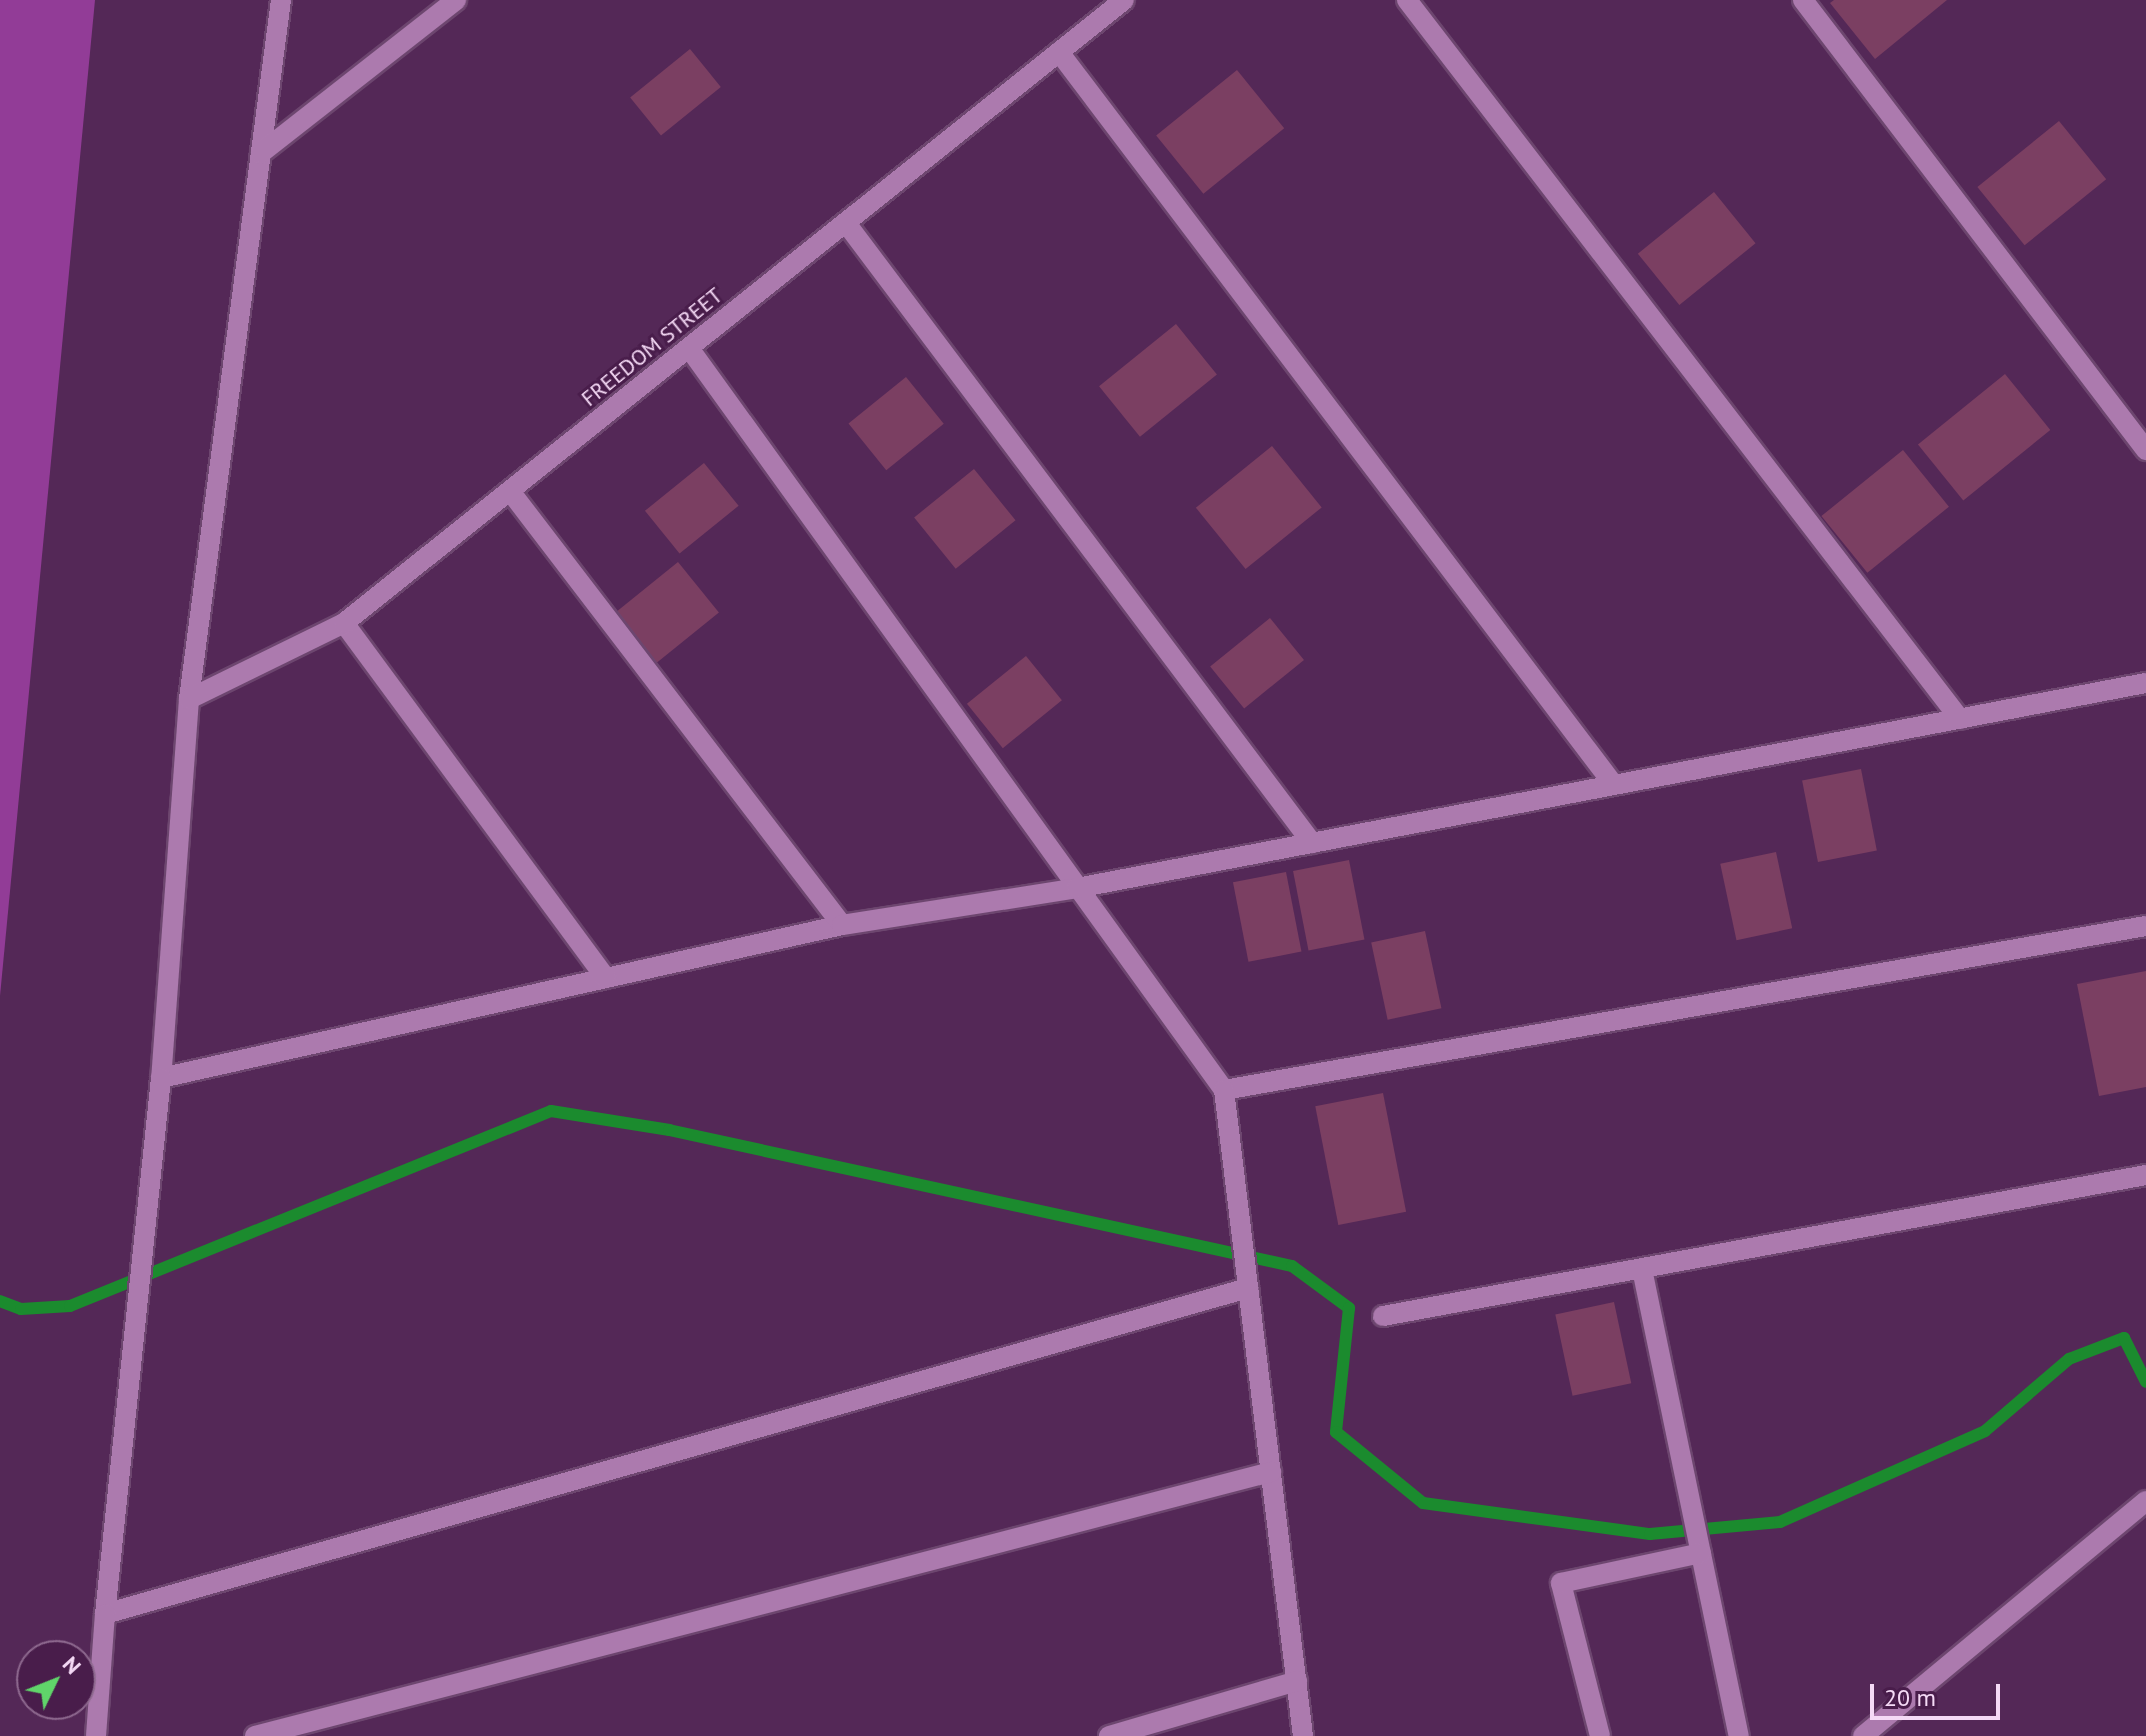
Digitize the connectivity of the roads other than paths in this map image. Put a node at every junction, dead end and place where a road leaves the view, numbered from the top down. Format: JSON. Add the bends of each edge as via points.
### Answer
{"nodes":[{"id":1,"x":281,"y":0,"type":"edge"},
{"id":2,"x":456,"y":0,"type":"edge"},
{"id":3,"x":1124,"y":0,"type":"edge"},
{"id":4,"x":1407,"y":0,"type":"edge"},
{"id":5,"x":1803,"y":0,"type":"edge"},
{"id":6,"x":1059,"y":52,"type":"junction"},
{"id":7,"x":261,"y":153,"type":"junction"},
{"id":8,"x":846,"y":223,"type":"junction"},
{"id":9,"x":689,"y":348,"type":"junction"},
{"id":10,"x":2146,"y":450,"type":"edge"},
{"id":11,"x":510,"y":491,"type":"junction"},
{"id":12,"x":344,"y":623,"type":"junction"},
{"id":13,"x":2146,"y":683,"type":"edge"},
{"id":14,"x":189,"y":699,"type":"junction"},
{"id":15,"x":1960,"y":719,"type":"junction"},
{"id":16,"x":1614,"y":785,"type":"junction"},
{"id":17,"x":1312,"y":843,"type":"junction"},
{"id":18,"x":1077,"y":888,"type":"junction"},
{"id":19,"x":842,"y":925,"type":"junction"},
{"id":20,"x":2146,"y":926,"type":"edge"},
{"id":21,"x":606,"y":978,"type":"junction"},
{"id":22,"x":161,"y":1078,"type":"junction"},
{"id":23,"x":1224,"y":1090,"type":"junction"},
{"id":24,"x":2146,"y":1175,"type":"edge"},
{"id":25,"x":1642,"y":1269,"type":"junction"},
{"id":26,"x":1248,"y":1288,"type":"junction"},
{"id":27,"x":1383,"y":1316,"type":"dead end"},
{"id":28,"x":1271,"y":1472,"type":"junction"},
{"id":29,"x":2146,"y":1501,"type":"edge"},
{"id":30,"x":1701,"y":1553,"type":"junction"},
{"id":31,"x":105,"y":1614,"type":"junction"},
{"id":32,"x":1297,"y":1681,"type":"junction"},
{"id":33,"x":96,"y":1736,"type":"edge"},
{"id":34,"x":255,"y":1736,"type":"edge"},
{"id":35,"x":1109,"y":1736,"type":"edge"},
{"id":36,"x":1303,"y":1736,"type":"edge"},
{"id":37,"x":1600,"y":1736,"type":"edge"},
{"id":38,"x":1739,"y":1736,"type":"edge"},
{"id":39,"x":1863,"y":1736,"type":"edge"}],
"edges":[{"from":1,"to":7,"type":"street"},
{"from":2,"to":7,"type":"street"},
{"from":3,"to":6,"type":"street","name":"FREEDOM STREET"},
{"from":4,"to":15,"type":"street"},
{"from":5,"to":10,"type":"street"},
{"from":6,"to":8,"type":"street","name":"FREEDOM STREET"},
{"from":6,"to":16,"type":"street"},
{"from":7,"to":14,"type":"street"},
{"from":8,"to":9,"type":"street","name":"FREEDOM STREET"},
{"from":8,"to":17,"type":"street"},
{"from":9,"to":11,"type":"street","name":"FREEDOM STREET"},
{"from":9,"to":18,"type":"street"},
{"from":11,"to":12,"type":"street","name":"FREEDOM STREET"},
{"from":11,"to":19,"type":"street"},
{"from":12,"to":14,"type":"street","name":"FREEDOM STREET"},
{"from":12,"to":21,"type":"street"},
{"from":13,"to":15,"type":"street"},
{"from":14,"to":22,"type":"street"},
{"from":15,"to":16,"type":"street"},
{"from":16,"to":17,"type":"street"},
{"from":17,"to":18,"type":"street"},
{"from":18,"to":19,"type":"street"},
{"from":18,"to":23,"type":"street"},
{"from":19,"to":21,"type":"street"},
{"from":20,"to":23,"type":"street"},
{"from":21,"to":22,"type":"street"},
{"from":22,"to":31,"type":"street"},
{"from":23,"to":26,"type":"street"},
{"from":24,"to":25,"type":"street"},
{"from":25,"to":27,"type":"street"},
{"from":25,"to":30,"type":"street"},
{"from":26,"to":28,"type":"street"},
{"from":26,"to":31,"type":"street"},
{"from":28,"to":32,"type":"street"},
{"from":28,"to":34,"type":"street"},
{"from":29,"to":39,"type":"street"},
{"from":30,"to":37,"type":"street","via":[[1561,1583]]},
{"from":30,"to":38,"type":"street"},
{"from":31,"to":33,"type":"street"},
{"from":32,"to":35,"type":"street"},
{"from":32,"to":36,"type":"street"}]}
